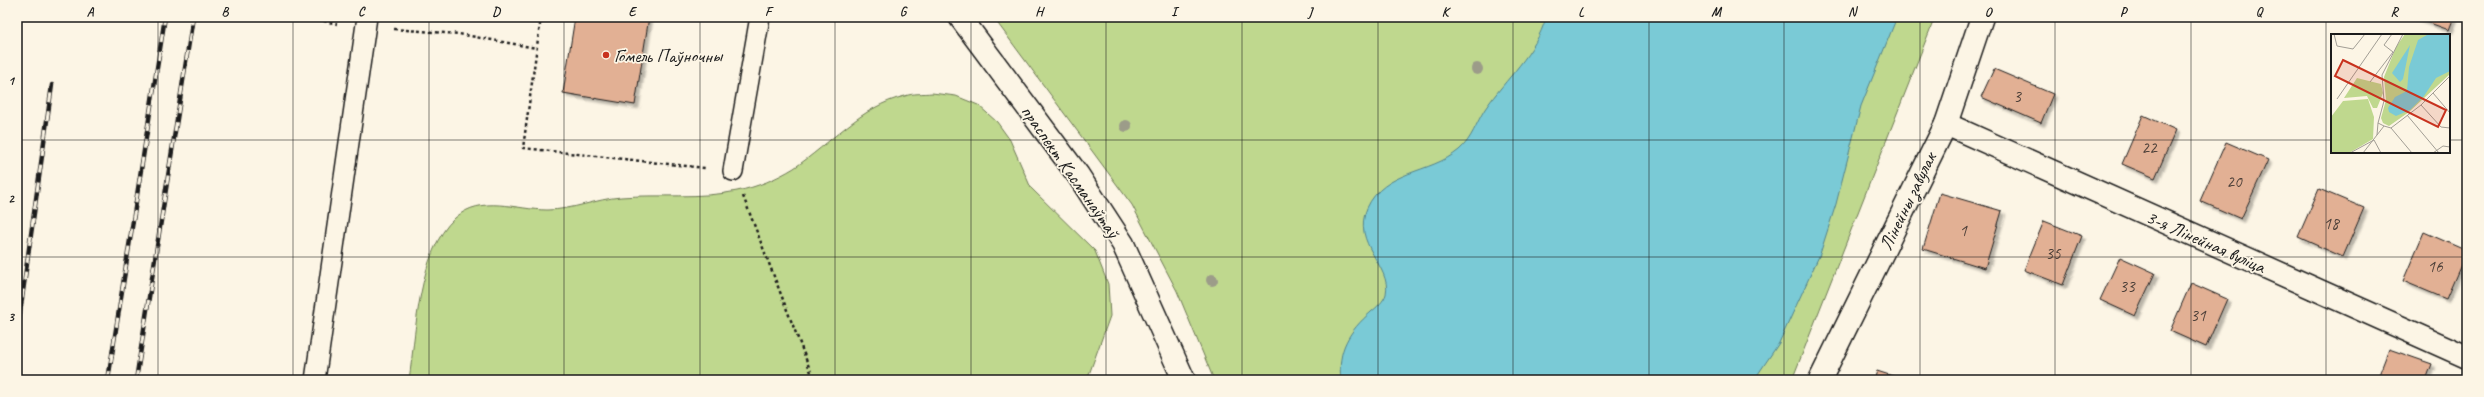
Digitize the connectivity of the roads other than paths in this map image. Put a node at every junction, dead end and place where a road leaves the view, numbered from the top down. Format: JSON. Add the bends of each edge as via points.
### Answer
{"nodes":[{"id":1,"x":367,"y":17,"type":"edge"},
{"id":2,"x":760,"y":17,"type":"edge"},
{"id":3,"x":960,"y":17,"type":"edge"},
{"id":4,"x":1982,"y":17,"type":"edge"},
{"id":5,"x":1946,"y":124,"type":"junction"},
{"id":6,"x":733,"y":171,"type":"road end"},
{"id":7,"x":2467,"y":357,"type":"edge"},
{"id":8,"x":315,"y":380,"type":"edge"},
{"id":9,"x":1184,"y":380,"type":"edge"},
{"id":10,"x":1820,"y":380,"type":"edge"}],
"edges":[{"from":1,"to":8,"type":"lane"},
{"from":2,"to":6,"type":"lane"},
{"from":3,"to":9,"type":"street","name":"праспект Касманаўтаў","via":[[1078,175],[1123,244]]},
{"from":4,"to":5,"type":"street","name":"Лінейны завулак"},
{"from":5,"to":7,"type":"street","name":"3-я Лінейная вуліца"},
{"from":5,"to":10,"type":"street","name":"Лінейны завулак"}]}
